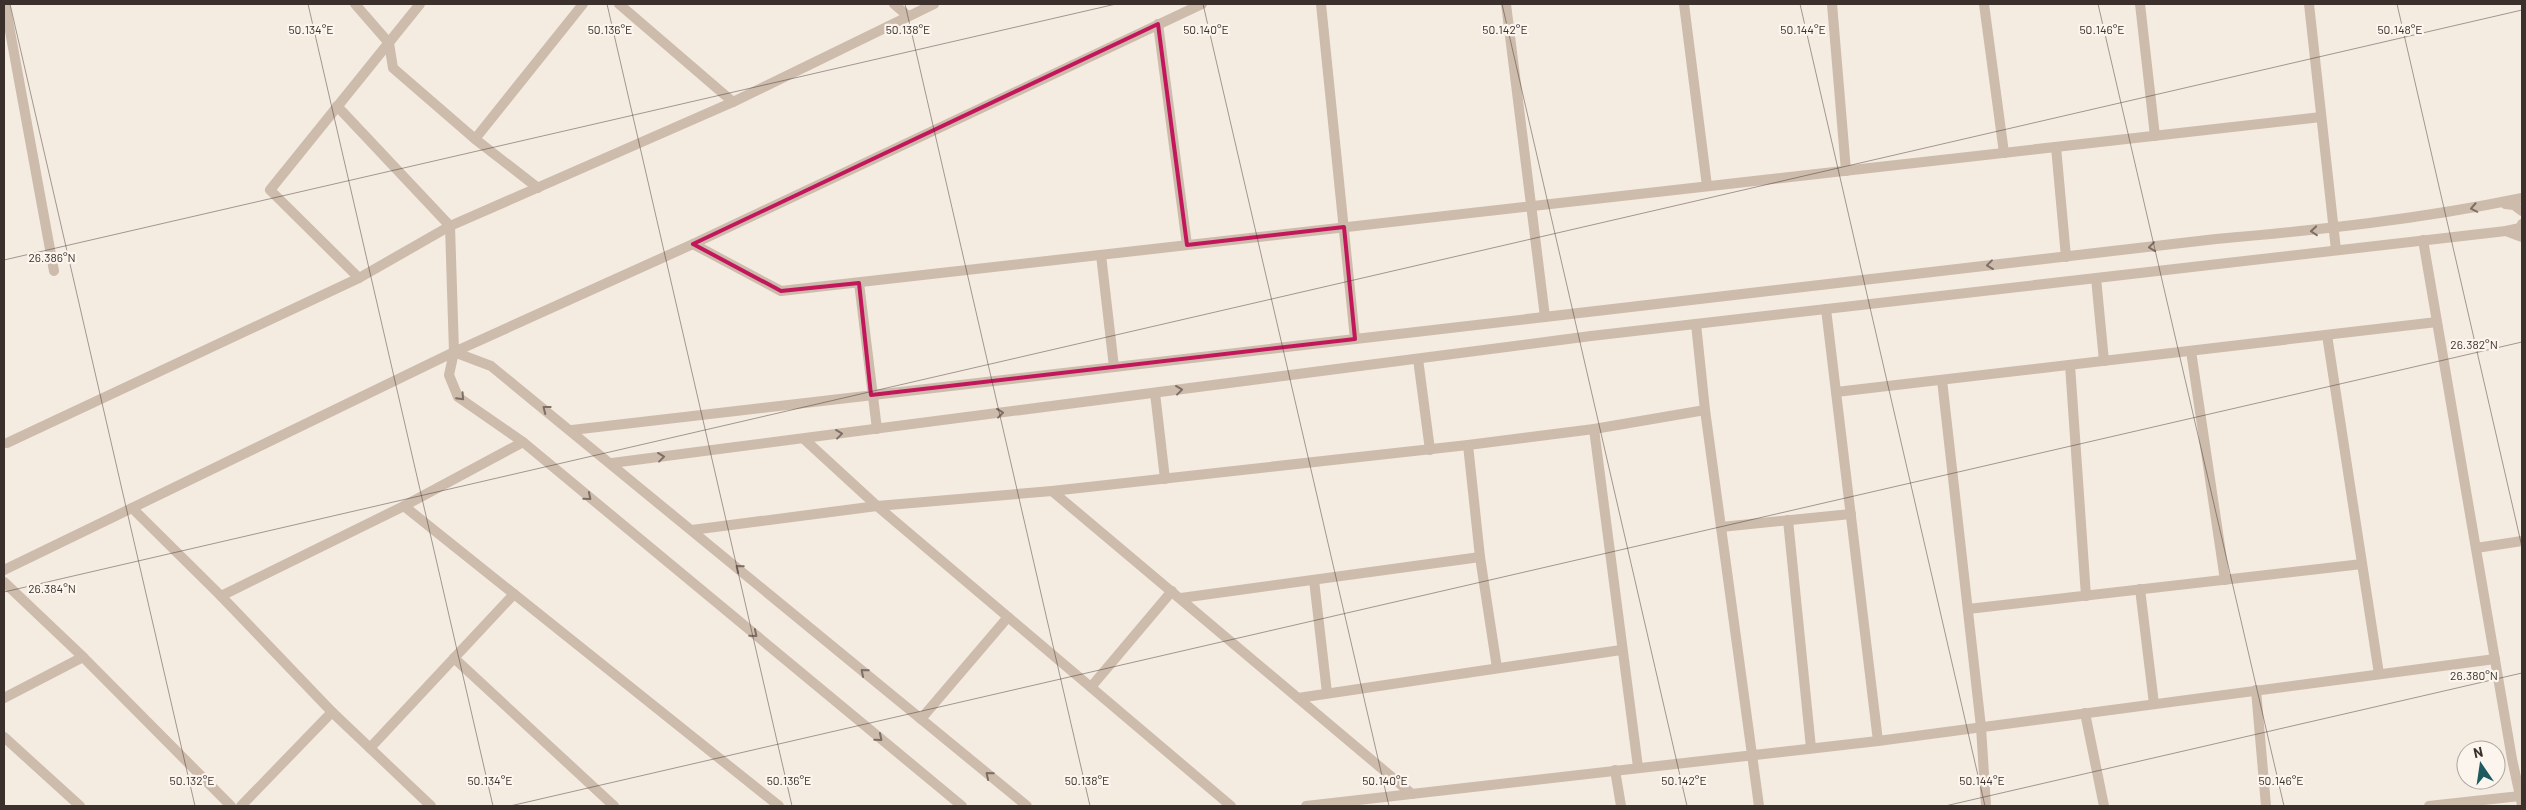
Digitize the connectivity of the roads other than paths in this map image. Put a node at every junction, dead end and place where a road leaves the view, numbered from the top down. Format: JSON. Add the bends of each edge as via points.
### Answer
{"nodes":[{"id":1,"x":5,"y":4,"type":"edge"},
{"id":2,"x":355,"y":4,"type":"edge"},
{"id":3,"x":420,"y":4,"type":"edge"},
{"id":4,"x":583,"y":4,"type":"edge"},
{"id":5,"x":619,"y":4,"type":"edge"},
{"id":6,"x":894,"y":4,"type":"edge"},
{"id":7,"x":934,"y":4,"type":"edge"},
{"id":8,"x":1202,"y":4,"type":"edge"},
{"id":9,"x":1320,"y":4,"type":"edge"},
{"id":10,"x":1506,"y":4,"type":"edge"},
{"id":11,"x":1684,"y":4,"type":"edge"},
{"id":12,"x":1832,"y":4,"type":"edge"},
{"id":13,"x":1984,"y":4,"type":"edge"},
{"id":14,"x":2140,"y":4,"type":"edge"},
{"id":15,"x":2309,"y":4,"type":"edge"},
{"id":16,"x":908,"y":16,"type":"junction"},
{"id":17,"x":1158,"y":24,"type":"junction"},
{"id":18,"x":389,"y":43,"type":"junction"},
{"id":19,"x":733,"y":102,"type":"junction"},
{"id":20,"x":337,"y":106,"type":"junction"},
{"id":21,"x":2321,"y":117,"type":"junction"},
{"id":22,"x":2155,"y":136,"type":"junction"},
{"id":23,"x":475,"y":139,"type":"junction"},
{"id":24,"x":2056,"y":147,"type":"junction"},
{"id":25,"x":2004,"y":153,"type":"junction"},
{"id":26,"x":1846,"y":171,"type":"junction"},
{"id":27,"x":1707,"y":186,"type":"junction"},
{"id":28,"x":538,"y":188,"type":"junction"},
{"id":29,"x":2522,"y":198,"type":"edge"},
{"id":30,"x":2501,"y":203,"type":"junction"},
{"id":31,"x":1532,"y":206,"type":"junction"},
{"id":32,"x":2522,"y":211,"type":"edge"},
{"id":33,"x":2522,"y":224,"type":"edge"},
{"id":34,"x":450,"y":226,"type":"junction"},
{"id":35,"x":1344,"y":228,"type":"junction"},
{"id":36,"x":2333,"y":229,"type":"junction"},
{"id":37,"x":2506,"y":231,"type":"junction"},
{"id":38,"x":2522,"y":237,"type":"edge"},
{"id":39,"x":2423,"y":240,"type":"junction"},
{"id":40,"x":693,"y":244,"type":"junction"},
{"id":41,"x":1187,"y":245,"type":"junction"},
{"id":42,"x":2336,"y":250,"type":"junction"},
{"id":43,"x":1101,"y":255,"type":"junction"},
{"id":44,"x":2066,"y":257,"type":"junction"},
{"id":45,"x":54,"y":271,"type":"dead end"},
{"id":46,"x":359,"y":278,"type":"junction"},
{"id":47,"x":2096,"y":278,"type":"junction"},
{"id":48,"x":859,"y":283,"type":"junction"},
{"id":49,"x":1826,"y":309,"type":"junction"},
{"id":50,"x":1545,"y":317,"type":"junction"},
{"id":51,"x":2437,"y":322,"type":"junction"},
{"id":52,"x":1696,"y":324,"type":"junction"},
{"id":53,"x":2327,"y":334,"type":"junction"},
{"id":54,"x":1355,"y":339,"type":"junction"},
{"id":55,"x":2191,"y":350,"type":"junction"},
{"id":56,"x":454,"y":352,"type":"junction"},
{"id":57,"x":1418,"y":359,"type":"junction"},
{"id":58,"x":2104,"y":361,"type":"junction"},
{"id":59,"x":2070,"y":365,"type":"junction"},
{"id":60,"x":1114,"y":367,"type":"junction"},
{"id":61,"x":1942,"y":380,"type":"junction"},
{"id":62,"x":1836,"y":392,"type":"junction"},
{"id":63,"x":1155,"y":393,"type":"junction"},
{"id":64,"x":872,"y":395,"type":"junction"},
{"id":65,"x":1705,"y":410,"type":"junction"},
{"id":66,"x":877,"y":429,"type":"junction"},
{"id":67,"x":1594,"y":429,"type":"junction"},
{"id":68,"x":572,"y":430,"type":"junction"},
{"id":69,"x":804,"y":438,"type":"junction"},
{"id":70,"x":523,"y":442,"type":"junction"},
{"id":71,"x":7,"y":443,"type":"dead end"},
{"id":72,"x":1468,"y":446,"type":"junction"},
{"id":73,"x":1430,"y":450,"type":"junction"},
{"id":74,"x":612,"y":464,"type":"junction"},
{"id":75,"x":1165,"y":479,"type":"junction"},
{"id":76,"x":1052,"y":492,"type":"junction"},
{"id":77,"x":404,"y":506,"type":"junction"},
{"id":78,"x":877,"y":506,"type":"junction"},
{"id":79,"x":132,"y":508,"type":"junction"},
{"id":80,"x":1851,"y":514,"type":"junction"},
{"id":81,"x":1788,"y":520,"type":"junction"},
{"id":82,"x":1721,"y":527,"type":"junction"},
{"id":83,"x":692,"y":530,"type":"junction"},
{"id":84,"x":2522,"y":541,"type":"edge"},
{"id":85,"x":2476,"y":548,"type":"junction"},
{"id":86,"x":1480,"y":558,"type":"junction"},
{"id":87,"x":2362,"y":564,"type":"junction"},
{"id":88,"x":4,"y":570,"type":"edge"},
{"id":89,"x":1314,"y":580,"type":"junction"},
{"id":90,"x":2225,"y":580,"type":"junction"},
{"id":91,"x":4,"y":582,"type":"edge"},
{"id":92,"x":2140,"y":589,"type":"junction"},
{"id":93,"x":1172,"y":591,"type":"junction"},
{"id":94,"x":514,"y":594,"type":"junction"},
{"id":95,"x":221,"y":596,"type":"junction"},
{"id":96,"x":2086,"y":596,"type":"junction"},
{"id":97,"x":1181,"y":598,"type":"junction"},
{"id":98,"x":1968,"y":609,"type":"junction"},
{"id":99,"x":1008,"y":617,"type":"junction"},
{"id":100,"x":1621,"y":650,"type":"junction"},
{"id":101,"x":83,"y":657,"type":"junction"},
{"id":102,"x":454,"y":658,"type":"junction"},
{"id":103,"x":2495,"y":659,"type":"junction"},
{"id":104,"x":1497,"y":668,"type":"junction"},
{"id":105,"x":2379,"y":674,"type":"junction"},
{"id":106,"x":1091,"y":687,"type":"junction"},
{"id":107,"x":2256,"y":690,"type":"junction"},
{"id":108,"x":1327,"y":693,"type":"junction"},
{"id":109,"x":4,"y":698,"type":"edge"},
{"id":110,"x":1298,"y":698,"type":"junction"},
{"id":111,"x":2154,"y":704,"type":"junction"},
{"id":112,"x":332,"y":712,"type":"junction"},
{"id":113,"x":2086,"y":713,"type":"junction"},
{"id":114,"x":921,"y":719,"type":"junction"},
{"id":115,"x":1981,"y":727,"type":"junction"},
{"id":116,"x":4,"y":737,"type":"edge"},
{"id":117,"x":1878,"y":741,"type":"junction"},
{"id":118,"x":370,"y":748,"type":"junction"},
{"id":119,"x":1812,"y":748,"type":"junction"},
{"id":120,"x":1751,"y":754,"type":"junction"},
{"id":121,"x":1638,"y":767,"type":"junction"},
{"id":122,"x":1615,"y":770,"type":"junction"},
{"id":123,"x":1412,"y":794,"type":"junction"},
{"id":124,"x":2521,"y":800,"type":"edge"},
{"id":125,"x":80,"y":806,"type":"edge"},
{"id":126,"x":231,"y":806,"type":"edge"},
{"id":127,"x":241,"y":806,"type":"edge"},
{"id":128,"x":431,"y":806,"type":"edge"},
{"id":129,"x":614,"y":806,"type":"edge"},
{"id":130,"x":780,"y":806,"type":"edge"},
{"id":131,"x":962,"y":806,"type":"edge"},
{"id":132,"x":1027,"y":806,"type":"edge"},
{"id":133,"x":1231,"y":806,"type":"edge"},
{"id":134,"x":1306,"y":806,"type":"edge"},
{"id":135,"x":1621,"y":806,"type":"edge"},
{"id":136,"x":1759,"y":806,"type":"edge"},
{"id":137,"x":1986,"y":806,"type":"edge"},
{"id":138,"x":2104,"y":806,"type":"edge"},
{"id":139,"x":2266,"y":806,"type":"edge"},
{"id":140,"x":2429,"y":806,"type":"edge"}],
"edges":[{"from":1,"to":45,"type":"street"},
{"from":2,"to":18,"type":"street"},
{"from":3,"to":18,"type":"street"},
{"from":4,"to":23,"type":"street"},
{"from":5,"to":19,"type":"street"},
{"from":6,"to":16,"type":"street"},
{"from":7,"to":16,"type":"street"},
{"from":8,"to":17,"type":"street"},
{"from":9,"to":35,"type":"street"},
{"from":10,"to":31,"type":"street"},
{"from":11,"to":27,"type":"street"},
{"from":12,"to":26,"type":"street"},
{"from":13,"to":25,"type":"street"},
{"from":14,"to":22,"type":"street"},
{"from":15,"to":21,"type":"street"},
{"from":16,"to":19,"type":"street"},
{"from":17,"to":40,"type":"street"},
{"from":17,"to":41,"type":"street"},
{"from":18,"to":20,"type":"street"},
{"from":18,"to":23,"type":"street","via":[[393,68]]},
{"from":19,"to":28,"type":"street"},
{"from":20,"to":34,"type":"street"},
{"from":20,"to":46,"type":"street","via":[[270,190]]},
{"from":21,"to":22,"type":"street"},
{"from":21,"to":36,"type":"street"},
{"from":22,"to":24,"type":"street"},
{"from":23,"to":28,"type":"street"},
{"from":24,"to":25,"type":"street"},
{"from":24,"to":44,"type":"street"},
{"from":25,"to":26,"type":"street"},
{"from":26,"to":27,"type":"street"},
{"from":27,"to":31,"type":"street"},
{"from":28,"to":34,"type":"street"},
{"from":29,"to":30,"type":"street"},
{"from":30,"to":32,"type":"street","via":[[2514,205]]},
{"from":30,"to":36,"type":"street","one_way":true},
{"from":31,"to":35,"type":"street"},
{"from":31,"to":50,"type":"street"},
{"from":33,"to":37,"type":"street","via":[[2520,228]]},
{"from":34,"to":46,"type":"street"},
{"from":34,"to":56,"type":"street"},
{"from":35,"to":41,"type":"street"},
{"from":35,"to":54,"type":"street"},
{"from":36,"to":42,"type":"street"},
{"from":36,"to":44,"type":"street","one_way":true},
{"from":37,"to":38,"type":"street"},
{"from":37,"to":39,"type":"street"},
{"from":39,"to":42,"type":"street"},
{"from":39,"to":51,"type":"street"},
{"from":40,"to":48,"type":"street","via":[[781,292]]},
{"from":40,"to":56,"type":"street"},
{"from":41,"to":43,"type":"street"},
{"from":42,"to":47,"type":"street"},
{"from":43,"to":48,"type":"street"},
{"from":43,"to":60,"type":"street"},
{"from":44,"to":50,"type":"street","one_way":true},
{"from":46,"to":71,"type":"street"},
{"from":47,"to":49,"type":"street"},
{"from":47,"to":58,"type":"street"},
{"from":48,"to":64,"type":"street"},
{"from":49,"to":52,"type":"street"},
{"from":49,"to":62,"type":"street"},
{"from":50,"to":54,"type":"street"},
{"from":51,"to":53,"type":"street"},
{"from":51,"to":85,"type":"street"},
{"from":52,"to":57,"type":"street"},
{"from":52,"to":65,"type":"street"},
{"from":53,"to":55,"type":"street"},
{"from":53,"to":87,"type":"street"},
{"from":54,"to":60,"type":"street"},
{"from":55,"to":58,"type":"street"},
{"from":55,"to":90,"type":"street"},
{"from":68,"to":56,"type":"street","one_way":true,"via":[[492,366]]},
{"from":56,"to":70,"type":"street","one_way":true,"via":[[449,375],[458,397]]},
{"from":56,"to":79,"type":"street"},
{"from":63,"to":57,"type":"street","one_way":true},
{"from":57,"to":73,"type":"street"},
{"from":58,"to":59,"type":"street"},
{"from":59,"to":61,"type":"street"},
{"from":59,"to":96,"type":"street"},
{"from":60,"to":64,"type":"street"},
{"from":61,"to":62,"type":"street"},
{"from":61,"to":98,"type":"street"},
{"from":62,"to":80,"type":"street"},
{"from":66,"to":63,"type":"street","one_way":true},
{"from":63,"to":75,"type":"street"},
{"from":64,"to":66,"type":"street"},
{"from":64,"to":68,"type":"street"},
{"from":65,"to":67,"type":"street"},
{"from":65,"to":82,"type":"street"},
{"from":69,"to":66,"type":"street","one_way":true},
{"from":67,"to":72,"type":"street"},
{"from":67,"to":100,"type":"street"},
{"from":68,"to":74,"type":"street"},
{"from":74,"to":69,"type":"street","one_way":true},
{"from":69,"to":78,"type":"street"},
{"from":70,"to":77,"type":"street"},
{"from":70,"to":131,"type":"street","one_way":true},
{"from":72,"to":73,"type":"street"},
{"from":72,"to":86,"type":"street"},
{"from":73,"to":75,"type":"street"},
{"from":74,"to":83,"type":"street"},
{"from":75,"to":76,"type":"street"},
{"from":76,"to":78,"type":"street"},
{"from":76,"to":93,"type":"street"},
{"from":77,"to":94,"type":"street"},
{"from":77,"to":95,"type":"street"},
{"from":78,"to":83,"type":"street"},
{"from":78,"to":99,"type":"street"},
{"from":79,"to":88,"type":"street"},
{"from":79,"to":95,"type":"street"},
{"from":80,"to":81,"type":"street"},
{"from":80,"to":117,"type":"street"},
{"from":81,"to":82,"type":"street"},
{"from":81,"to":119,"type":"street"},
{"from":82,"to":120,"type":"street"},
{"from":114,"to":83,"type":"street","one_way":true},
{"from":84,"to":85,"type":"street"},
{"from":85,"to":103,"type":"street"},
{"from":86,"to":89,"type":"street"},
{"from":86,"to":104,"type":"street"},
{"from":87,"to":90,"type":"street"},
{"from":87,"to":105,"type":"street"},
{"from":89,"to":97,"type":"street"},
{"from":89,"to":108,"type":"street"},
{"from":90,"to":92,"type":"street"},
{"from":91,"to":101,"type":"street"},
{"from":92,"to":96,"type":"street"},
{"from":92,"to":111,"type":"street"},
{"from":93,"to":97,"type":"street"},
{"from":93,"to":106,"type":"street"},
{"from":94,"to":102,"type":"street"},
{"from":94,"to":130,"type":"street"},
{"from":95,"to":112,"type":"street"},
{"from":96,"to":98,"type":"street"},
{"from":97,"to":110,"type":"street"},
{"from":98,"to":115,"type":"street"},
{"from":99,"to":106,"type":"street"},
{"from":99,"to":114,"type":"street"},
{"from":100,"to":104,"type":"street"},
{"from":100,"to":121,"type":"street"},
{"from":101,"to":109,"type":"street"},
{"from":101,"to":126,"type":"street"},
{"from":102,"to":118,"type":"street"},
{"from":102,"to":129,"type":"street"},
{"from":103,"to":105,"type":"street"},
{"from":103,"to":124,"type":"street"},
{"from":104,"to":108,"type":"street"},
{"from":105,"to":107,"type":"street"},
{"from":106,"to":133,"type":"street"},
{"from":107,"to":111,"type":"street"},
{"from":107,"to":139,"type":"street"},
{"from":108,"to":110,"type":"street"},
{"from":110,"to":123,"type":"street"},
{"from":111,"to":113,"type":"street"},
{"from":112,"to":118,"type":"street"},
{"from":112,"to":127,"type":"street"},
{"from":113,"to":115,"type":"street"},
{"from":113,"to":138,"type":"street"},
{"from":132,"to":114,"type":"street","one_way":true},
{"from":115,"to":117,"type":"street"},
{"from":115,"to":137,"type":"street"},
{"from":116,"to":125,"type":"street"},
{"from":117,"to":119,"type":"street"},
{"from":118,"to":128,"type":"street"},
{"from":119,"to":120,"type":"street"},
{"from":120,"to":121,"type":"street"},
{"from":120,"to":136,"type":"street"},
{"from":121,"to":122,"type":"street"},
{"from":122,"to":123,"type":"street"},
{"from":122,"to":135,"type":"street"},
{"from":123,"to":134,"type":"street"},
{"from":124,"to":140,"type":"street"}]}
